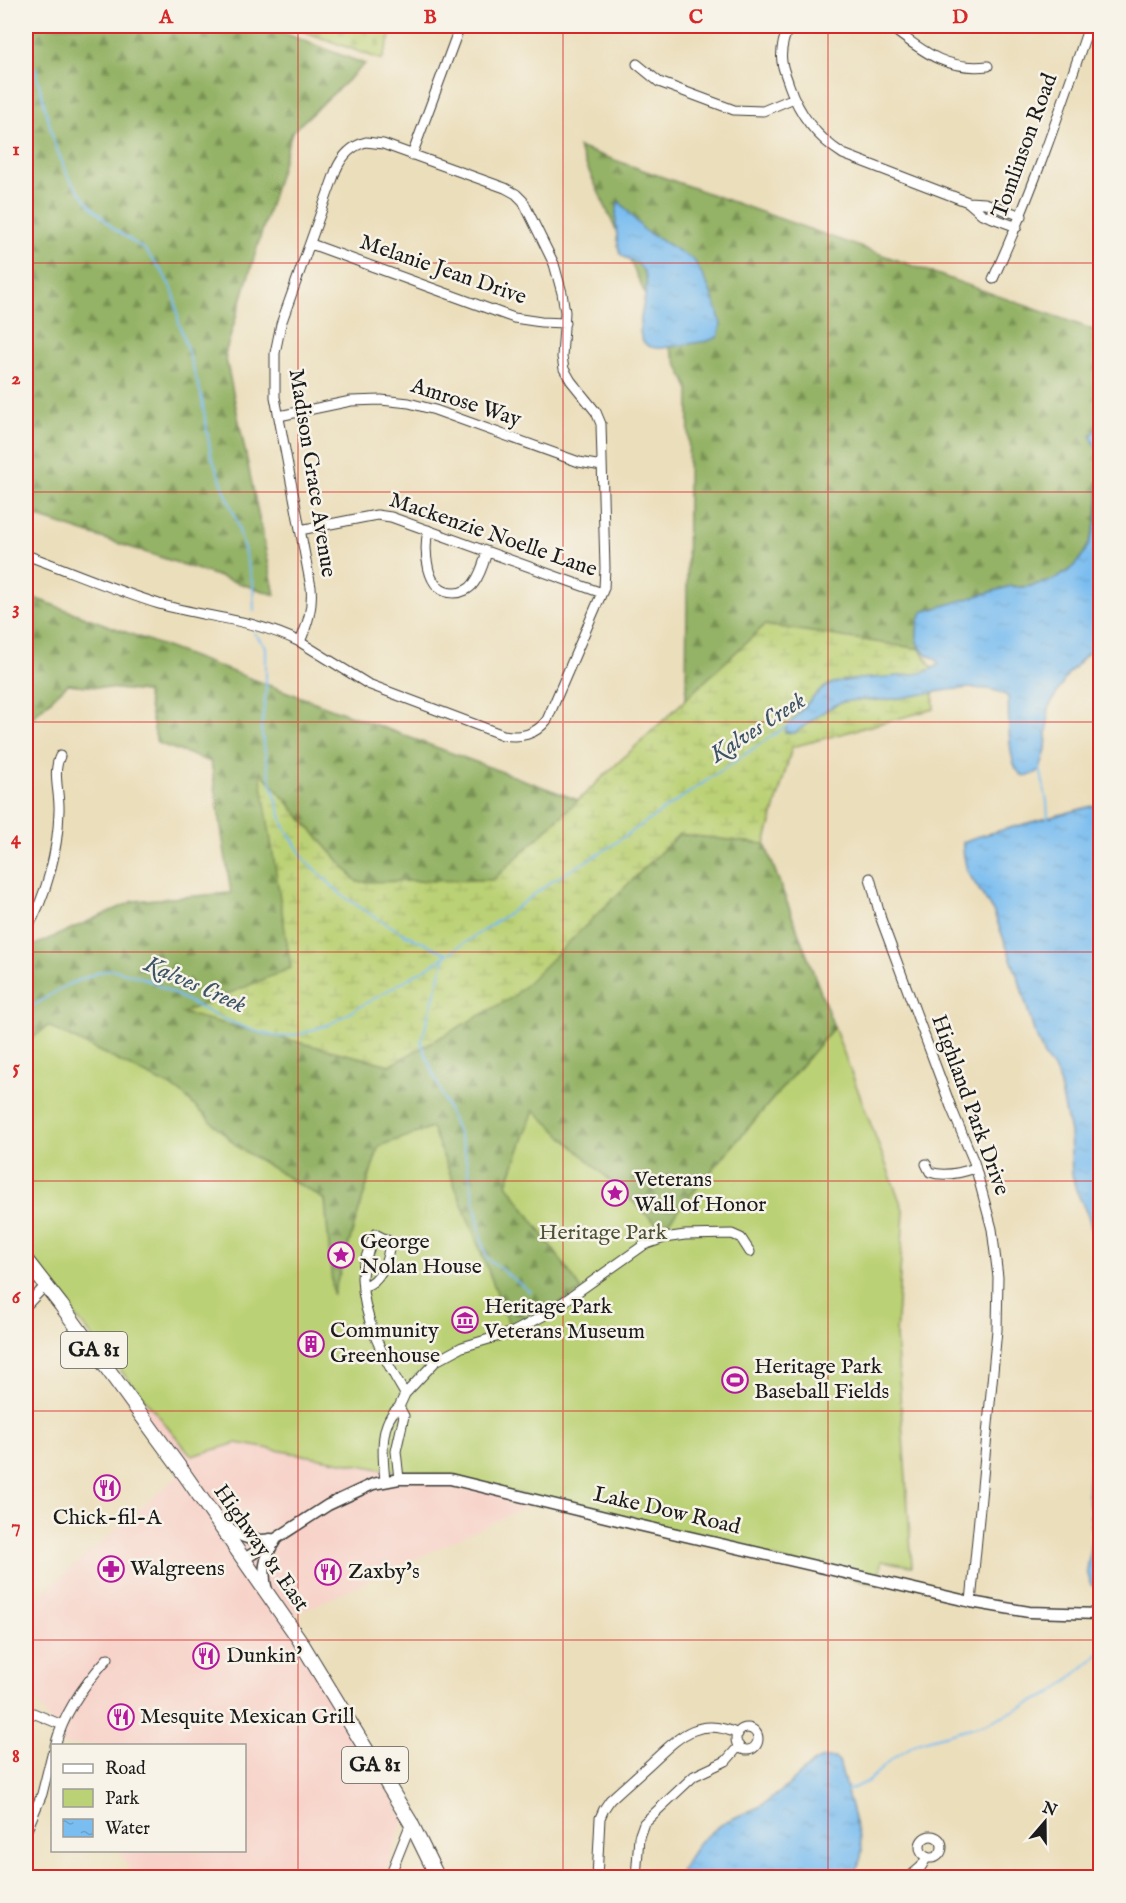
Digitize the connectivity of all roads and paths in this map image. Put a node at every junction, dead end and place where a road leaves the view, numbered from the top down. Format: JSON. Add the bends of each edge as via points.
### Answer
{"nodes":[{"id":1,"x":460,"y":26,"type":"edge"},
{"id":2,"x":789,"y":26,"type":"edge"},
{"id":3,"x":889,"y":26,"type":"edge"},
{"id":4,"x":1089,"y":26,"type":"edge"},
{"id":5,"x":637,"y":64,"type":"dead end"},
{"id":6,"x":988,"y":66,"type":"dead end"},
{"id":7,"x":794,"y":98,"type":"junction"},
{"id":8,"x":412,"y":155,"type":"junction"},
{"id":9,"x":968,"y":202,"type":"junction"},
{"id":10,"x":1022,"y":216,"type":"junction"},
{"id":11,"x":1017,"y":227,"type":"junction"},
{"id":12,"x":311,"y":244,"type":"junction"},
{"id":13,"x":993,"y":279,"type":"dead end"},
{"id":14,"x":565,"y":322,"type":"junction"},
{"id":15,"x":279,"y":416,"type":"junction"},
{"id":16,"x":602,"y":466,"type":"junction"},
{"id":17,"x":300,"y":530,"type":"junction"},
{"id":18,"x":428,"y":530,"type":"junction"},
{"id":19,"x":487,"y":552,"type":"junction"},
{"id":20,"x":26,"y":555,"type":"edge"},
{"id":21,"x":602,"y":593,"type":"junction"},
{"id":22,"x":300,"y":642,"type":"junction"},
{"id":23,"x":60,"y":756,"type":"dead end"},
{"id":24,"x":870,"y":878,"type":"dead end"},
{"id":25,"x":26,"y":930,"type":"edge"},
{"id":26,"x":926,"y":1164,"type":"dead end"},
{"id":27,"x":975,"y":1168,"type":"junction"},
{"id":28,"x":750,"y":1252,"type":"dead end"},
{"id":29,"x":26,"y":1260,"type":"edge"},
{"id":30,"x":46,"y":1285,"type":"junction"},
{"id":31,"x":364,"y":1286,"type":"junction"},
{"id":32,"x":26,"y":1306,"type":"edge"},
{"id":33,"x":405,"y":1394,"type":"junction"},
{"id":34,"x":399,"y":1407,"type":"junction"},
{"id":35,"x":397,"y":1455,"type":"junction"},
{"id":36,"x":383,"y":1456,"type":"junction"},
{"id":37,"x":399,"y":1479,"type":"junction"},
{"id":38,"x":385,"y":1481,"type":"junction"},
{"id":39,"x":211,"y":1513,"type":"junction"},
{"id":40,"x":277,"y":1538,"type":"junction"},
{"id":41,"x":243,"y":1560,"type":"junction"},
{"id":42,"x":269,"y":1598,"type":"junction"},
{"id":43,"x":971,"y":1602,"type":"junction"},
{"id":44,"x":1101,"y":1614,"type":"edge"},
{"id":45,"x":108,"y":1658,"type":"dead end"},
{"id":46,"x":26,"y":1710,"type":"edge"},
{"id":47,"x":62,"y":1725,"type":"junction"},
{"id":48,"x":738,"y":1734,"type":"junction"},
{"id":49,"x":56,"y":1744,"type":"edge"},
{"id":50,"x":739,"y":1746,"type":"junction"},
{"id":51,"x":51,"y":1758,"type":"edge"},
{"id":52,"x":411,"y":1823,"type":"junction"},
{"id":53,"x":26,"y":1832,"type":"edge"},
{"id":54,"x":927,"y":1857,"type":"dead end"},
{"id":55,"x":389,"y":1878,"type":"edge"},
{"id":56,"x":438,"y":1878,"type":"edge"},
{"id":57,"x":597,"y":1878,"type":"edge"},
{"id":58,"x":636,"y":1878,"type":"edge"},
{"id":59,"x":908,"y":1878,"type":"edge"}],
"edges":[{"from":1,"to":8,"type":"street"},
{"from":2,"to":7,"type":"street","via":[[782,46],[782,63]]},
{"from":3,"to":6,"type":"street","via":[[940,61],[969,69]]},
{"from":4,"to":10,"type":"street","name":"Tomlinson Road"},
{"from":5,"to":7,"type":"street","via":[[658,82],[734,110],[763,111]]},
{"from":7,"to":9,"type":"street","via":[[819,137],[843,154]]},
{"from":8,"to":12,"type":"street","name":"Madison Grace Avenue","via":[[375,142],[359,144],[348,152],[336,170]]},
{"from":8,"to":14,"type":"street","name":"Madison Grace Avenue","via":[[520,197],[554,264]]},
{"from":9,"to":10,"type":"street","via":[[985,203]]},
{"from":9,"to":11,"type":"street","via":[[982,214]]},
{"from":10,"to":11,"type":"street","name":"Tomlinson Road"},
{"from":11,"to":13,"type":"street","name":"Tomlinson Road"},
{"from":12,"to":14,"type":"street","name":"Melanie Jean Drive","via":[[514,318]]},
{"from":12,"to":15,"type":"street","name":"Madison Grace Avenue","via":[[277,341],[274,378]]},
{"from":14,"to":16,"type":"street","name":"Madison Grace Avenue","via":[[562,363],[599,417],[603,431]]},
{"from":15,"to":16,"type":"street","name":"Amrose Way","via":[[351,401],[409,403],[579,462]]},
{"from":15,"to":17,"type":"street","name":"Madison Grace Avenue"},
{"from":16,"to":21,"type":"street","name":"Madison Grace Avenue"},
{"from":17,"to":18,"type":"street","name":"Mackenzie Noelle Lane","via":[[377,515]]},
{"from":17,"to":22,"type":"street","name":"Madison Grace Avenue","via":[[312,597],[309,620]]},
{"from":18,"to":19,"type":"street","name":"Mackenzie Noelle Lane"},
{"from":18,"to":19,"type":"street","via":[[425,548],[430,573],[437,586],[446,592],[462,592],[472,585]]},
{"from":19,"to":21,"type":"street","name":"Mackenzie Noelle Lane"},
{"from":20,"to":22,"type":"street","name":"Madison Grace Avenue","via":[[158,604],[252,623]]},
{"from":21,"to":22,"type":"street","name":"Madison Grace Avenue","via":[[547,720],[540,729],[523,736],[503,735],[368,684]]},
{"from":23,"to":25,"type":"street","via":[[56,768],[56,845],[38,908]]},
{"from":24,"to":27,"type":"street","name":"Highland Park Drive","via":[[881,919]]},
{"from":26,"to":27,"type":"street","via":[[930,1173],[938,1176]]},
{"from":27,"to":43,"type":"street","name":"Highland Park Drive","via":[[992,1230],[998,1277],[997,1330]]},
{"from":28,"to":33,"type":"street","via":[[741,1238],[732,1234],[685,1235],[644,1245],[545,1315],[513,1332],[462,1347],[436,1361]]},
{"from":29,"to":30,"type":"main road","name":"Highway 81 East","number":"GA 81"},
{"from":30,"to":32,"type":"street"},
{"from":30,"to":39,"type":"main road","name":"Highway 81 East","number":"GA 81"},
{"from":31,"to":31,"type":"street","via":[[380,1275],[389,1246],[377,1229],[363,1269]]},
{"from":31,"to":33,"type":"street","via":[[363,1297],[383,1357]]},
{"from":33,"to":34,"type":"street"},
{"from":34,"to":35,"type":"street","via":[[404,1416]]},
{"from":34,"to":36,"type":"street","via":[[391,1414]]},
{"from":35,"to":36,"type":"street"},
{"from":35,"to":37,"type":"street"},
{"from":36,"to":38,"type":"street"},
{"from":37,"to":38,"type":"street","name":"Lake Dow Road"},
{"from":37,"to":43,"type":"street","name":"Lake Dow Road","via":[[450,1479]]},
{"from":38,"to":40,"type":"street","name":"Lake Dow Road","via":[[339,1499]]},
{"from":39,"to":40,"type":"street","via":[[250,1540]]},
{"from":39,"to":41,"type":"main road","name":"Highway 81 East","number":"GA 81"},
{"from":40,"to":41,"type":"street","name":"Lake Dow Road"},
{"from":40,"to":42,"type":"street","via":[[265,1562]]},
{"from":41,"to":42,"type":"main road","name":"Highway 81 East","number":"GA 81"},
{"from":42,"to":52,"type":"main road","name":"Highway 81 East","number":"GA 81","via":[[299,1639]]},
{"from":43,"to":44,"type":"street","name":"Lake Dow Road","via":[[1029,1612]]},
{"from":45,"to":47,"type":"street","via":[[90,1677]]},
{"from":46,"to":47,"type":"street"},
{"from":47,"to":49,"type":"street"},
{"from":48,"to":50,"type":"street"},
{"from":48,"to":50,"type":"street","via":[[749,1728],[758,1738],[753,1748]]},
{"from":48,"to":57,"type":"street","via":[[715,1726],[685,1733],[610,1800],[600,1818]]},
{"from":50,"to":58,"type":"street","via":[[726,1761],[694,1776],[644,1823]]},
{"from":51,"to":53,"type":"street"},
{"from":52,"to":55,"type":"street"},
{"from":52,"to":56,"type":"main road","name":"Highway 81 East","number":"GA 81"},
{"from":54,"to":59,"type":"street"}]}
